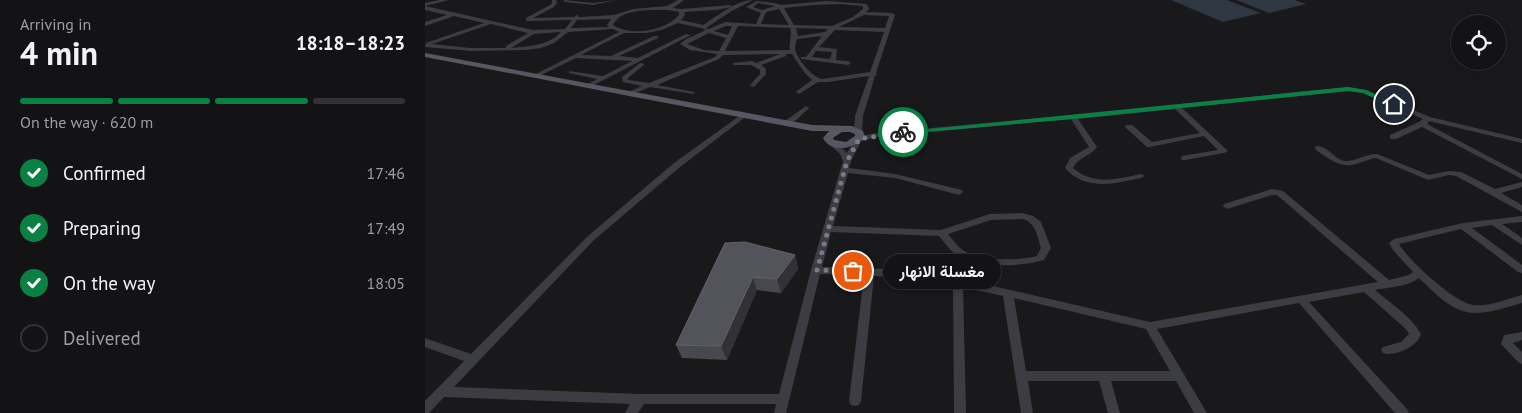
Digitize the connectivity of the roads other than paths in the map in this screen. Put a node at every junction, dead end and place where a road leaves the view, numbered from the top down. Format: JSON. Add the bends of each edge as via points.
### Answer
{"nodes":[{"id":1,"x":447,"y":0,"type":"edge"},
{"id":2,"x":567,"y":0,"type":"edge"},
{"id":3,"x":615,"y":0,"type":"edge"},
{"id":4,"x":645,"y":0,"type":"edge"},
{"id":5,"x":673,"y":0,"type":"edge"},
{"id":6,"x":682,"y":0,"type":"edge"},
{"id":7,"x":723,"y":0,"type":"edge"},
{"id":8,"x":751,"y":0,"type":"edge"},
{"id":9,"x":828,"y":0,"type":"edge"},
{"id":10,"x":555,"y":2,"type":"edge"},
{"id":11,"x":731,"y":3,"type":"edge"},
{"id":12,"x":425,"y":6,"type":"edge"},
{"id":13,"x":781,"y":6,"type":"junction"},
{"id":14,"x":661,"y":7,"type":"junction"},
{"id":15,"x":645,"y":8,"type":"junction"},
{"id":16,"x":668,"y":8,"type":"junction"},
{"id":17,"x":829,"y":10,"type":"dead end"},
{"id":18,"x":681,"y":11,"type":"junction"},
{"id":19,"x":762,"y":11,"type":"junction"},
{"id":20,"x":457,"y":14,"type":"junction"},
{"id":21,"x":863,"y":14,"type":"junction"},
{"id":22,"x":577,"y":17,"type":"junction"},
{"id":23,"x":616,"y":17,"type":"junction"},
{"id":24,"x":527,"y":20,"type":"junction"},
{"id":25,"x":678,"y":21,"type":"junction"},
{"id":26,"x":490,"y":23,"type":"junction"},
{"id":27,"x":425,"y":24,"type":"edge"},
{"id":28,"x":736,"y":24,"type":"junction"},
{"id":29,"x":758,"y":25,"type":"junction"},
{"id":30,"x":792,"y":26,"type":"junction"},
{"id":31,"x":515,"y":28,"type":"junction"},
{"id":32,"x":611,"y":28,"type":"junction"},
{"id":33,"x":834,"y":28,"type":"junction"},
{"id":34,"x":704,"y":29,"type":"junction"},
{"id":35,"x":653,"y":30,"type":"junction"},
{"id":36,"x":887,"y":30,"type":"junction"},
{"id":37,"x":624,"y":31,"type":"junction"},
{"id":38,"x":533,"y":32,"type":"junction"},
{"id":39,"x":564,"y":32,"type":"junction"},
{"id":40,"x":826,"y":34,"type":"junction"},
{"id":41,"x":656,"y":37,"type":"junction"},
{"id":42,"x":730,"y":37,"type":"junction"},
{"id":43,"x":795,"y":38,"type":"junction"},
{"id":44,"x":677,"y":40,"type":"junction"},
{"id":45,"x":425,"y":45,"type":"edge"},
{"id":46,"x":506,"y":48,"type":"junction"},
{"id":47,"x":815,"y":49,"type":"junction"},
{"id":48,"x":722,"y":52,"type":"junction"},
{"id":49,"x":757,"y":53,"type":"junction"},
{"id":50,"x":425,"y":55,"type":"edge"},
{"id":51,"x":796,"y":55,"type":"junction"},
{"id":52,"x":575,"y":57,"type":"junction"},
{"id":53,"x":613,"y":57,"type":"junction"},
{"id":54,"x":808,"y":58,"type":"junction"},
{"id":55,"x":833,"y":61,"type":"junction"},
{"id":56,"x":640,"y":62,"type":"junction"},
{"id":57,"x":746,"y":62,"type":"junction"},
{"id":58,"x":848,"y":63,"type":"dead end"},
{"id":59,"x":735,"y":64,"type":"dead end"},
{"id":60,"x":756,"y":65,"type":"junction"},
{"id":61,"x":571,"y":72,"type":"dead end"},
{"id":62,"x":874,"y":74,"type":"junction"},
{"id":63,"x":535,"y":76,"type":"junction"},
{"id":64,"x":603,"y":78,"type":"junction"},
{"id":65,"x":817,"y":80,"type":"junction"},
{"id":66,"x":650,"y":85,"type":"junction"},
{"id":67,"x":753,"y":85,"type":"dead end"},
{"id":68,"x":588,"y":86,"type":"junction"},
{"id":69,"x":799,"y":92,"type":"dead end"},
{"id":70,"x":692,"y":93,"type":"dead end"},
{"id":71,"x":628,"y":94,"type":"junction"},
{"id":72,"x":1177,"y":107,"type":"junction"},
{"id":73,"x":806,"y":108,"type":"dead end"},
{"id":74,"x":744,"y":115,"type":"junction"},
{"id":75,"x":859,"y":116,"type":"junction"},
{"id":76,"x":1073,"y":118,"type":"junction"},
{"id":77,"x":1425,"y":122,"type":"junction"},
{"id":78,"x":788,"y":123,"type":"junction"},
{"id":79,"x":1129,"y":127,"type":"dead end"},
{"id":80,"x":812,"y":128,"type":"junction"},
{"id":81,"x":842,"y":129,"type":"junction"},
{"id":82,"x":1205,"y":134,"type":"junction"},
{"id":83,"x":859,"y":136,"type":"junction"},
{"id":84,"x":1393,"y":136,"type":"dead end"},
{"id":85,"x":1522,"y":141,"type":"edge"},
{"id":86,"x":831,"y":142,"type":"junction"},
{"id":87,"x":1319,"y":148,"type":"dead end"},
{"id":88,"x":1185,"y":158,"type":"dead end"},
{"id":89,"x":846,"y":166,"type":"junction"},
{"id":90,"x":1141,"y":176,"type":"dead end"},
{"id":91,"x":1522,"y":177,"type":"edge"},
{"id":92,"x":1522,"y":184,"type":"edge"},
{"id":93,"x":959,"y":192,"type":"dead end"},
{"id":94,"x":1494,"y":192,"type":"junction"},
{"id":95,"x":1227,"y":206,"type":"dead end"},
{"id":96,"x":1522,"y":209,"type":"edge"},
{"id":97,"x":1522,"y":218,"type":"edge"},
{"id":98,"x":1493,"y":222,"type":"junction"},
{"id":99,"x":1463,"y":226,"type":"junction"},
{"id":100,"x":828,"y":229,"type":"junction"},
{"id":101,"x":943,"y":233,"type":"junction"},
{"id":102,"x":1522,"y":242,"type":"edge"},
{"id":103,"x":817,"y":270,"type":"junction"},
{"id":104,"x":1522,"y":270,"type":"edge"},
{"id":105,"x":871,"y":272,"type":"junction"},
{"id":106,"x":1419,"y":272,"type":"junction"},
{"id":107,"x":958,"y":281,"type":"junction"},
{"id":108,"x":1387,"y":284,"type":"junction"},
{"id":109,"x":1366,"y":288,"type":"junction"},
{"id":110,"x":1008,"y":293,"type":"junction"},
{"id":111,"x":1301,"y":299,"type":"junction"},
{"id":112,"x":1522,"y":300,"type":"edge"},
{"id":113,"x":1150,"y":326,"type":"junction"},
{"id":114,"x":1522,"y":336,"type":"edge"},
{"id":115,"x":425,"y":342,"type":"edge"},
{"id":116,"x":1387,"y":350,"type":"dead end"},
{"id":117,"x":473,"y":358,"type":"junction"},
{"id":118,"x":1522,"y":359,"type":"edge"},
{"id":119,"x":1021,"y":376,"type":"junction"},
{"id":120,"x":1178,"y":376,"type":"junction"},
{"id":121,"x":1104,"y":377,"type":"junction"},
{"id":122,"x":441,"y":392,"type":"junction"},
{"id":123,"x":783,"y":398,"type":"junction"},
{"id":124,"x":641,"y":399,"type":"junction"},
{"id":125,"x":855,"y":401,"type":"dead end"},
{"id":126,"x":425,"y":409,"type":"edge"},
{"id":127,"x":631,"y":413,"type":"edge"},
{"id":128,"x":779,"y":413,"type":"edge"},
{"id":129,"x":960,"y":413,"type":"edge"},
{"id":130,"x":1027,"y":413,"type":"edge"},
{"id":131,"x":1115,"y":413,"type":"edge"},
{"id":132,"x":1201,"y":413,"type":"edge"},
{"id":133,"x":1403,"y":413,"type":"edge"}],
"edges":[{"from":1,"to":12,"type":"street"},
{"from":2,"to":3,"type":"street","via":[[593,4]]},
{"from":2,"to":10,"type":"street"},
{"from":4,"to":15,"type":"street"},
{"from":5,"to":14,"type":"street"},
{"from":6,"to":16,"type":"street"},
{"from":7,"to":11,"type":"street"},
{"from":8,"to":11,"type":"street"},
{"from":8,"to":13,"type":"street"},
{"from":8,"to":19,"type":"street","via":[[749,7]]},
{"from":8,"to":34,"type":"street","via":[[731,9]]},
{"from":9,"to":13,"type":"street"},
{"from":9,"to":17,"type":"street"},
{"from":9,"to":21,"type":"street","via":[[860,3],[866,7]]},
{"from":10,"to":24,"type":"street"},
{"from":11,"to":18,"type":"street","via":[[714,10]]},
{"from":12,"to":20,"type":"street"},
{"from":13,"to":19,"type":"street"},
{"from":13,"to":30,"type":"street"},
{"from":14,"to":15,"type":"street"},
{"from":14,"to":16,"type":"street"},
{"from":15,"to":23,"type":"street"},
{"from":16,"to":18,"type":"street"},
{"from":18,"to":25,"type":"street","via":[[683,15]]},
{"from":19,"to":29,"type":"street"},
{"from":20,"to":26,"type":"street"},
{"from":20,"to":27,"type":"street"},
{"from":21,"to":33,"type":"street"},
{"from":21,"to":36,"type":"street","via":[[892,15]]},
{"from":22,"to":23,"type":"street"},
{"from":22,"to":24,"type":"street"},
{"from":22,"to":39,"type":"street"},
{"from":23,"to":32,"type":"street","via":[[610,23]]},
{"from":24,"to":31,"type":"street"},
{"from":25,"to":34,"type":"street"},
{"from":25,"to":35,"type":"street"},
{"from":26,"to":31,"type":"street"},
{"from":26,"to":45,"type":"street"},
{"from":28,"to":29,"type":"street"},
{"from":28,"to":34,"type":"street"},
{"from":28,"to":42,"type":"street"},
{"from":29,"to":30,"type":"street"},
{"from":30,"to":33,"type":"street"},
{"from":30,"to":43,"type":"street"},
{"from":31,"to":38,"type":"street"},
{"from":32,"to":37,"type":"street"},
{"from":32,"to":39,"type":"street"},
{"from":33,"to":36,"type":"street"},
{"from":33,"to":40,"type":"street"},
{"from":34,"to":42,"type":"street"},
{"from":34,"to":44,"type":"street"},
{"from":34,"to":48,"type":"street","via":[[684,45]]},
{"from":35,"to":37,"type":"street"},
{"from":35,"to":41,"type":"street"},
{"from":36,"to":62,"type":"street"},
{"from":37,"to":52,"type":"street"},
{"from":38,"to":39,"type":"street"},
{"from":38,"to":46,"type":"street"},
{"from":39,"to":46,"type":"street","via":[[546,45]]},
{"from":40,"to":43,"type":"street"},
{"from":40,"to":47,"type":"street"},
{"from":41,"to":44,"type":"street"},
{"from":41,"to":53,"type":"street"},
{"from":42,"to":48,"type":"street"},
{"from":43,"to":51,"type":"street","via":[[792,45]]},
{"from":44,"to":56,"type":"street"},
{"from":45,"to":46,"type":"street","via":[[458,50]]},
{"from":47,"to":54,"type":"street"},
{"from":47,"to":55,"type":"street","via":[[835,50]]},
{"from":48,"to":49,"type":"street"},
{"from":48,"to":66,"type":"street","via":[[703,65]]},
{"from":49,"to":51,"type":"street"},
{"from":49,"to":57,"type":"street"},
{"from":50,"to":63,"type":"main road"},
{"from":51,"to":54,"type":"street"},
{"from":51,"to":60,"type":"street"},
{"from":51,"to":65,"type":"street","via":[[806,72]]},
{"from":52,"to":53,"type":"street"},
{"from":52,"to":63,"type":"street"},
{"from":53,"to":56,"type":"street"},
{"from":54,"to":55,"type":"street"},
{"from":55,"to":58,"type":"street"},
{"from":56,"to":64,"type":"street"},
{"from":56,"to":66,"type":"street","via":[[624,80]]},
{"from":57,"to":59,"type":"street"},
{"from":57,"to":60,"type":"street"},
{"from":60,"to":67,"type":"street","via":[[765,72]]},
{"from":61,"to":64,"type":"street"},
{"from":62,"to":65,"type":"street"},
{"from":62,"to":75,"type":"street"},
{"from":63,"to":68,"type":"main road"},
{"from":64,"to":68,"type":"street"},
{"from":65,"to":69,"type":"street"},
{"from":66,"to":70,"type":"street"},
{"from":66,"to":71,"type":"street"},
{"from":68,"to":71,"type":"main road"},
{"from":71,"to":74,"type":"main road"},
{"from":72,"to":76,"type":"street"},
{"from":72,"to":77,"type":"street","via":[[1348,89],[1364,91]]},
{"from":72,"to":82,"type":"street"},
{"from":73,"to":78,"type":"street"},
{"from":74,"to":78,"type":"main road"},
{"from":74,"to":117,"type":"street","via":[[670,171],[591,238]]},
{"from":75,"to":81,"type":"street"},
{"from":75,"to":83,"type":"street"},
{"from":76,"to":83,"type":"street"},
{"from":76,"to":90,"type":"street","via":[[1093,147],[1073,160],[1069,168],[1076,175],[1094,182]]},
{"from":77,"to":84,"type":"street"},
{"from":77,"to":85,"type":"street"},
{"from":77,"to":91,"type":"street"},
{"from":78,"to":80,"type":"main road"},
{"from":79,"to":82,"type":"street","via":[[1150,145]]},
{"from":80,"to":81,"type":"main road"},
{"from":80,"to":86,"type":"main road"},
{"from":81,"to":83,"type":"main road"},
{"from":81,"to":86,"type":"main road","via":[[831,134]]},
{"from":82,"to":88,"type":"street","via":[[1224,151]]},
{"from":83,"to":86,"type":"main road","via":[[846,145]]},
{"from":83,"to":89,"type":"street"},
{"from":86,"to":89,"type":"street","via":[[843,154]]},
{"from":87,"to":94,"type":"street","via":[[1339,161],[1350,163],[1377,156],[1428,178],[1458,174]]},
{"from":89,"to":93,"type":"street"},
{"from":89,"to":100,"type":"street"},
{"from":92,"to":94,"type":"street"},
{"from":94,"to":96,"type":"street"},
{"from":95,"to":108,"type":"street","via":[[1272,192],[1280,193]]},
{"from":97,"to":98,"type":"street"},
{"from":98,"to":99,"type":"street"},
{"from":98,"to":102,"type":"street"},
{"from":99,"to":104,"type":"street"},
{"from":99,"to":106,"type":"street","via":[[1394,244]]},
{"from":100,"to":101,"type":"street"},
{"from":100,"to":103,"type":"street"},
{"from":101,"to":101,"type":"street","via":[[991,217],[1022,216],[1037,224],[1047,248],[1041,258],[1033,261],[983,260],[962,253]]},
{"from":103,"to":105,"type":"street"},
{"from":103,"to":123,"type":"street"},
{"from":105,"to":107,"type":"street","via":[[923,274]]},
{"from":105,"to":125,"type":"street"},
{"from":106,"to":108,"type":"street","via":[[1412,278]]},
{"from":106,"to":112,"type":"street","via":[[1446,296],[1466,307],[1475,309]]},
{"from":107,"to":110,"type":"street"},
{"from":107,"to":129,"type":"street"},
{"from":108,"to":109,"type":"street"},
{"from":109,"to":111,"type":"street"},
{"from":109,"to":116,"type":"street","via":[[1415,334],[1404,346]]},
{"from":110,"to":113,"type":"street"},
{"from":110,"to":119,"type":"street"},
{"from":111,"to":113,"type":"street"},
{"from":111,"to":133,"type":"street"},
{"from":113,"to":120,"type":"street"},
{"from":114,"to":118,"type":"street","via":[[1508,338],[1507,344]]},
{"from":115,"to":117,"type":"street"},
{"from":117,"to":122,"type":"street"},
{"from":119,"to":121,"type":"street"},
{"from":119,"to":130,"type":"street"},
{"from":120,"to":121,"type":"street"},
{"from":120,"to":132,"type":"street"},
{"from":121,"to":131,"type":"street"},
{"from":122,"to":124,"type":"street"},
{"from":122,"to":126,"type":"street"},
{"from":123,"to":124,"type":"street"},
{"from":123,"to":128,"type":"street"},
{"from":124,"to":127,"type":"street"}]}
